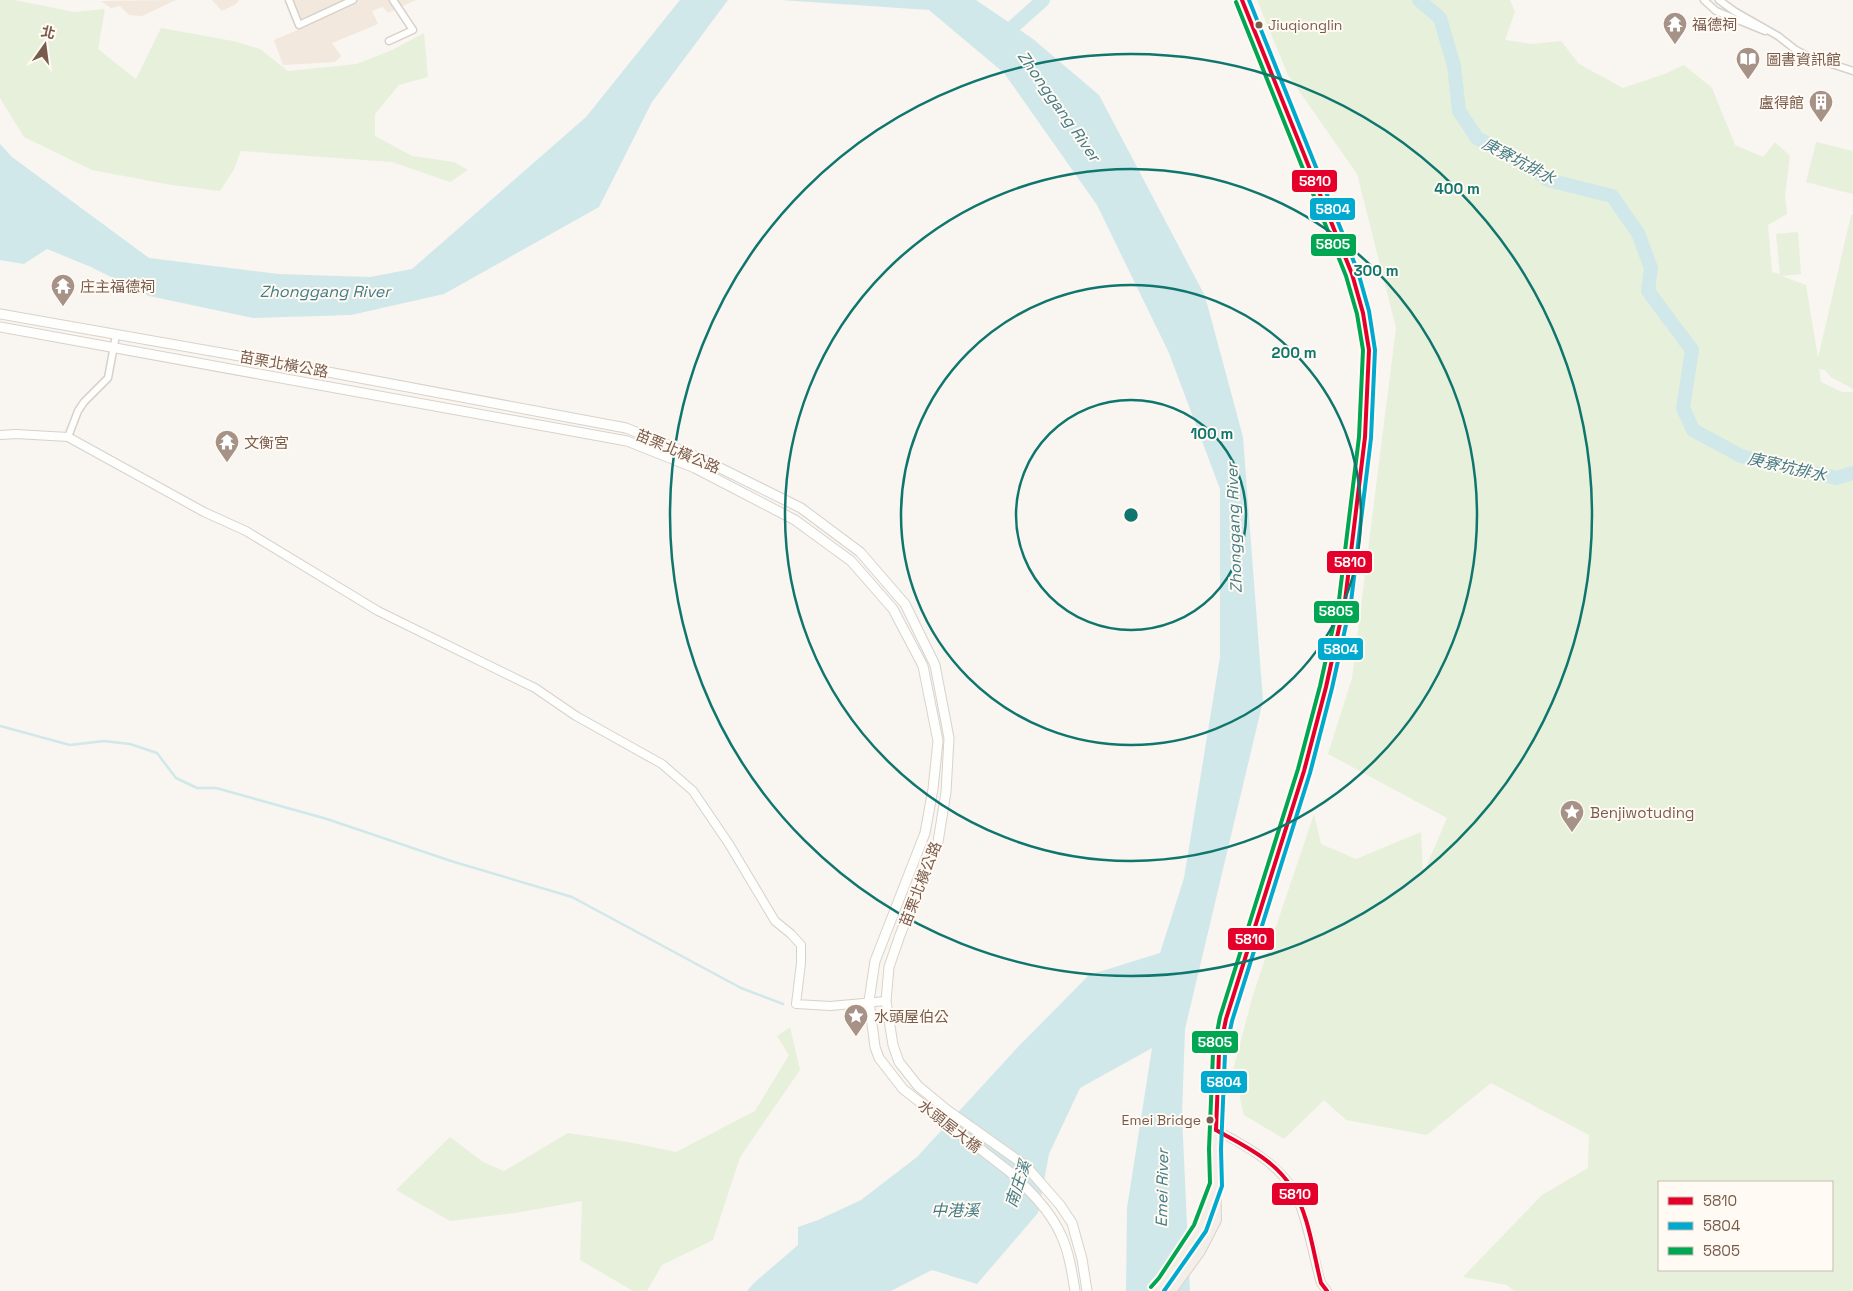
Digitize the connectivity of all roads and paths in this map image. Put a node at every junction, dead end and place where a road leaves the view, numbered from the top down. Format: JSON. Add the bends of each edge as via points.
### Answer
{"nodes":[{"id":1,"x":289,"y":0,"type":"edge"},
{"id":2,"x":354,"y":0,"type":"edge"},
{"id":3,"x":393,"y":0,"type":"edge"},
{"id":4,"x":1238,"y":0,"type":"edge"},
{"id":5,"x":1242,"y":0,"type":"edge"},
{"id":6,"x":1704,"y":0,"type":"edge"},
{"id":7,"x":1719,"y":0,"type":"edge"},
{"id":8,"x":1246,"y":11,"type":"junction"},
{"id":9,"x":1778,"y":36,"type":"junction"},
{"id":10,"x":389,"y":41,"type":"dead end"},
{"id":11,"x":1853,"y":70,"type":"edge"},
{"id":12,"x":0,"y":314,"type":"edge"},
{"id":13,"x":0,"y":327,"type":"edge"},
{"id":14,"x":116,"y":335,"type":"junction"},
{"id":15,"x":113,"y":348,"type":"junction"},
{"id":16,"x":0,"y":435,"type":"edge"},
{"id":17,"x":68,"y":437,"type":"junction"},
{"id":18,"x":869,"y":1001,"type":"junction"},
{"id":19,"x":886,"y":1001,"type":"junction"},
{"id":20,"x":1216,"y":1130,"type":"junction"},
{"id":21,"x":1216,"y":1184,"type":"junction"},
{"id":22,"x":1074,"y":1291,"type":"edge"},
{"id":23,"x":1087,"y":1291,"type":"edge"},
{"id":24,"x":1155,"y":1291,"type":"edge"},
{"id":25,"x":1171,"y":1291,"type":"edge"},
{"id":26,"x":1327,"y":1291,"type":"edge"}],
"edges":[{"from":1,"to":2,"type":"street","via":[[299,25]]},
{"from":3,"to":10,"type":"street","via":[[413,30]]},
{"from":4,"to":8,"type":"main road"},
{"from":5,"to":8,"type":"main road"},
{"from":6,"to":9,"type":"street","via":[[1729,18]]},
{"from":7,"to":9,"type":"street"},
{"from":8,"to":20,"type":"main road","via":[[1352,274],[1369,350],[1365,437],[1345,601],[1304,771],[1226,1019],[1219,1053]]},
{"from":9,"to":11,"type":"street","via":[[1807,56]]},
{"from":12,"to":14,"type":"main road","name":"苗栗北橫公路"},
{"from":13,"to":15,"type":"main road","name":"苗栗北橫公路"},
{"from":14,"to":15,"type":"street"},
{"from":14,"to":19,"type":"main road","name":"苗栗北橫公路","via":[[626,428],[698,457],[800,508],[860,552],[905,604],[935,665],[949,738],[946,792],[938,842],[889,967]]},
{"from":15,"to":17,"type":"street","via":[[108,378],[84,402]]},
{"from":15,"to":18,"type":"main road","name":"苗栗北橫公路","via":[[627,441],[695,468],[796,520],[851,562],[893,608],[924,666],[938,741],[925,833],[875,961]]},
{"from":16,"to":17,"type":"street"},
{"from":17,"to":18,"type":"street","via":[[204,512],[246,531],[378,611],[535,688],[576,716],[662,764],[693,791],[775,921],[801,945],[796,1004],[830,1006]]},
{"from":18,"to":19,"type":"street"},
{"from":18,"to":22,"type":"main road","name":"水頭屋大橋","via":[[879,1058],[903,1089],[1010,1172],[1044,1208],[1061,1234]]},
{"from":19,"to":23,"type":"main road","name":"水頭屋大橋","via":[[893,1045],[906,1072],[947,1110],[1026,1166],[1060,1205],[1072,1223]]},
{"from":20,"to":21,"type":"main road"},
{"from":20,"to":26,"type":"street","via":[[1246,1146],[1292,1188]]},
{"from":21,"to":24,"type":"main road","via":[[1200,1228]]},
{"from":21,"to":25,"type":"main road","via":[[1216,1220],[1200,1251]]}]}
